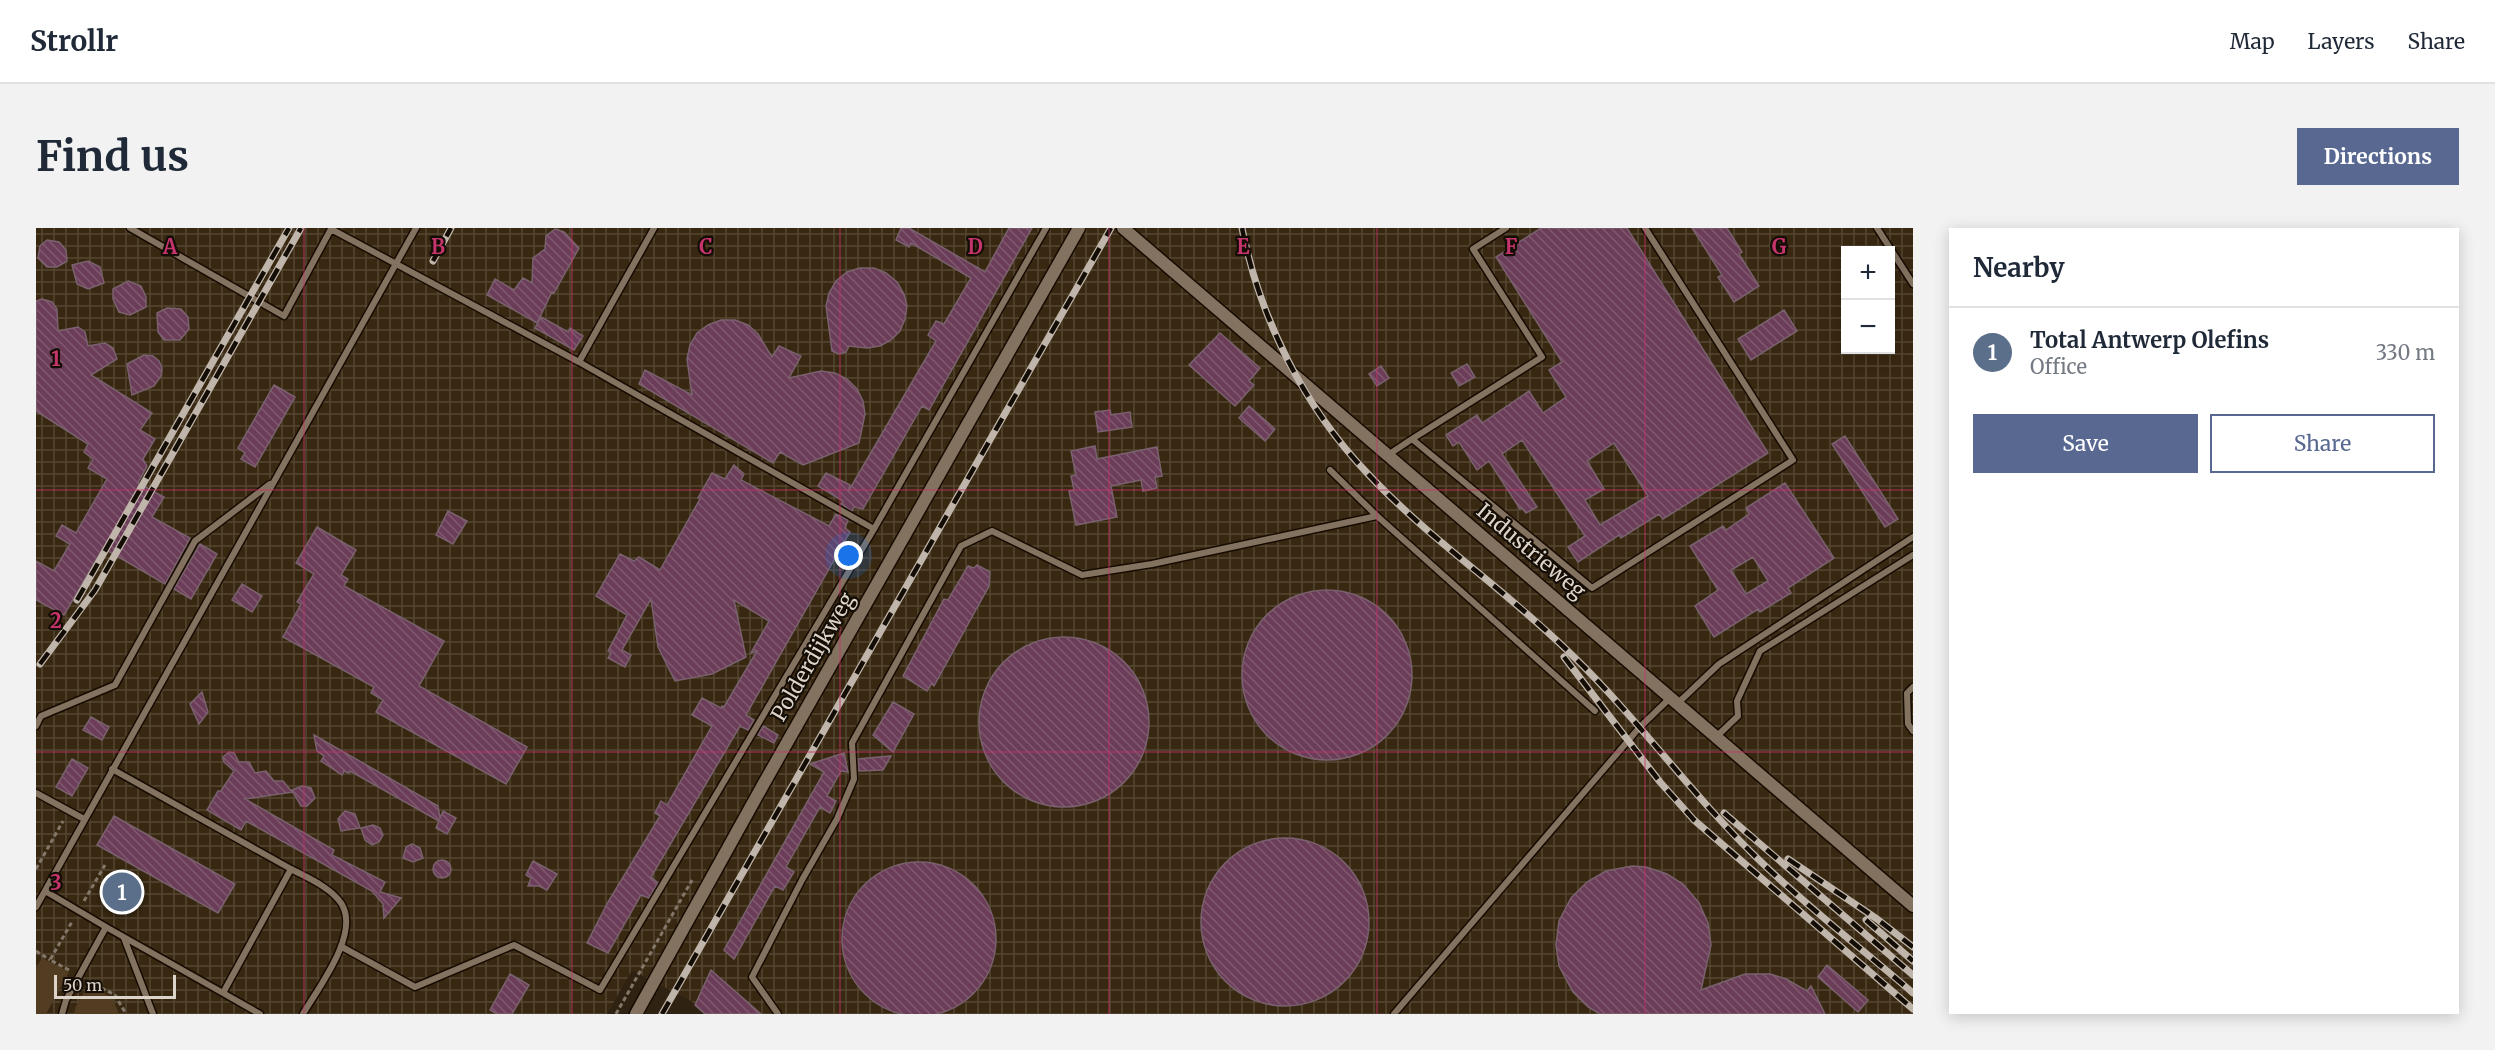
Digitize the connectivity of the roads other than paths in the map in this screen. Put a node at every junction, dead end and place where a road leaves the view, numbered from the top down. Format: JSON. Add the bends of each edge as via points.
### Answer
{"nodes":[{"id":1,"x":130,"y":228,"type":"edge"},
{"id":2,"x":416,"y":228,"type":"edge"},
{"id":3,"x":654,"y":228,"type":"edge"},
{"id":4,"x":1046,"y":228,"type":"edge"},
{"id":5,"x":1079,"y":228,"type":"edge"},
{"id":6,"x":1123,"y":228,"type":"edge"},
{"id":7,"x":1506,"y":228,"type":"edge"},
{"id":8,"x":1645,"y":228,"type":"edge"},
{"id":9,"x":1876,"y":228,"type":"edge"},
{"id":10,"x":396,"y":263,"type":"junction"},
{"id":11,"x":1913,"y":284,"type":"edge"},
{"id":12,"x":579,"y":362,"type":"junction"},
{"id":13,"x":1412,"y":439,"type":"junction"},
{"id":14,"x":1388,"y":455,"type":"junction"},
{"id":15,"x":1330,"y":470,"type":"dead end"},
{"id":16,"x":273,"y":482,"type":"junction"},
{"id":17,"x":1377,"y":516,"type":"junction"},
{"id":18,"x":874,"y":529,"type":"junction"},
{"id":19,"x":1913,"y":537,"type":"edge"},
{"id":20,"x":1913,"y":555,"type":"edge"},
{"id":21,"x":1913,"y":687,"type":"edge"},
{"id":22,"x":1674,"y":701,"type":"junction"},
{"id":23,"x":1595,"y":711,"type":"dead end"},
{"id":24,"x":36,"y":726,"type":"edge"},
{"id":25,"x":1913,"y":731,"type":"edge"},
{"id":26,"x":1716,"y":737,"type":"junction"},
{"id":27,"x":111,"y":769,"type":"junction"},
{"id":28,"x":36,"y":793,"type":"edge"},
{"id":29,"x":84,"y":819,"type":"junction"},
{"id":30,"x":291,"y":869,"type":"junction"},
{"id":31,"x":45,"y":891,"type":"junction"},
{"id":32,"x":1913,"y":906,"type":"edge"},
{"id":33,"x":36,"y":907,"type":"edge"},
{"id":34,"x":106,"y":927,"type":"junction"},
{"id":35,"x":124,"y":937,"type":"junction"},
{"id":36,"x":342,"y":947,"type":"junction"},
{"id":37,"x":223,"y":993,"type":"junction"},
{"id":38,"x":62,"y":1014,"type":"edge"},
{"id":39,"x":153,"y":1014,"type":"edge"},
{"id":40,"x":260,"y":1014,"type":"edge"},
{"id":41,"x":303,"y":1014,"type":"edge"},
{"id":42,"x":636,"y":1014,"type":"edge"},
{"id":43,"x":778,"y":1014,"type":"edge"},
{"id":44,"x":1394,"y":1014,"type":"edge"}],
"edges":[{"from":1,"to":10,"type":"lane","via":[[284,316],[332,229]]},
{"from":2,"to":10,"type":"lane"},
{"from":3,"to":12,"type":"lane"},
{"from":4,"to":18,"type":"lane"},
{"from":5,"to":42,"type":"street","name":"Polderdijkweg"},
{"from":6,"to":14,"type":"street","name":"Industrieweg"},
{"from":7,"to":13,"type":"lane","via":[[1473,249],[1542,357]]},
{"from":8,"to":13,"type":"lane","via":[[1792,460],[1592,588]]},
{"from":9,"to":11,"type":"lane"},
{"from":10,"to":12,"type":"lane"},
{"from":10,"to":16,"type":"lane"},
{"from":12,"to":18,"type":"lane"},
{"from":13,"to":14,"type":"lane"},
{"from":14,"to":22,"type":"street","name":"Industrieweg"},
{"from":15,"to":17,"type":"lane"},
{"from":16,"to":24,"type":"lane","via":[[195,541],[115,685],[41,716]]},
{"from":16,"to":27,"type":"lane"},
{"from":17,"to":23,"type":"lane"},
{"from":17,"to":43,"type":"lane","via":[[1082,575],[992,531],[961,546],[852,743],[854,779],[837,819],[752,977]]},
{"from":18,"to":36,"type":"lane","via":[[600,990],[514,945],[415,987]]},
{"from":19,"to":22,"type":"lane","via":[[1719,663]]},
{"from":20,"to":26,"type":"lane","via":[[1760,651],[1737,701],[1738,716]]},
{"from":21,"to":25,"type":"lane","via":[[1907,693],[1908,724]]},
{"from":22,"to":26,"type":"street","name":"Industrieweg"},
{"from":22,"to":44,"type":"lane","via":[[1639,728]]},
{"from":26,"to":32,"type":"street","name":"Industrieweg"},
{"from":27,"to":29,"type":"lane"},
{"from":27,"to":30,"type":"lane"},
{"from":28,"to":29,"type":"lane"},
{"from":29,"to":31,"type":"lane"},
{"from":30,"to":36,"type":"lane","via":[[340,902],[347,922]]},
{"from":30,"to":37,"type":"lane"},
{"from":31,"to":33,"type":"lane"},
{"from":31,"to":34,"type":"lane"},
{"from":34,"to":35,"type":"lane"},
{"from":34,"to":38,"type":"lane"},
{"from":35,"to":37,"type":"lane"},
{"from":35,"to":39,"type":"lane"},
{"from":36,"to":41,"type":"lane"},
{"from":37,"to":40,"type":"lane"}]}
